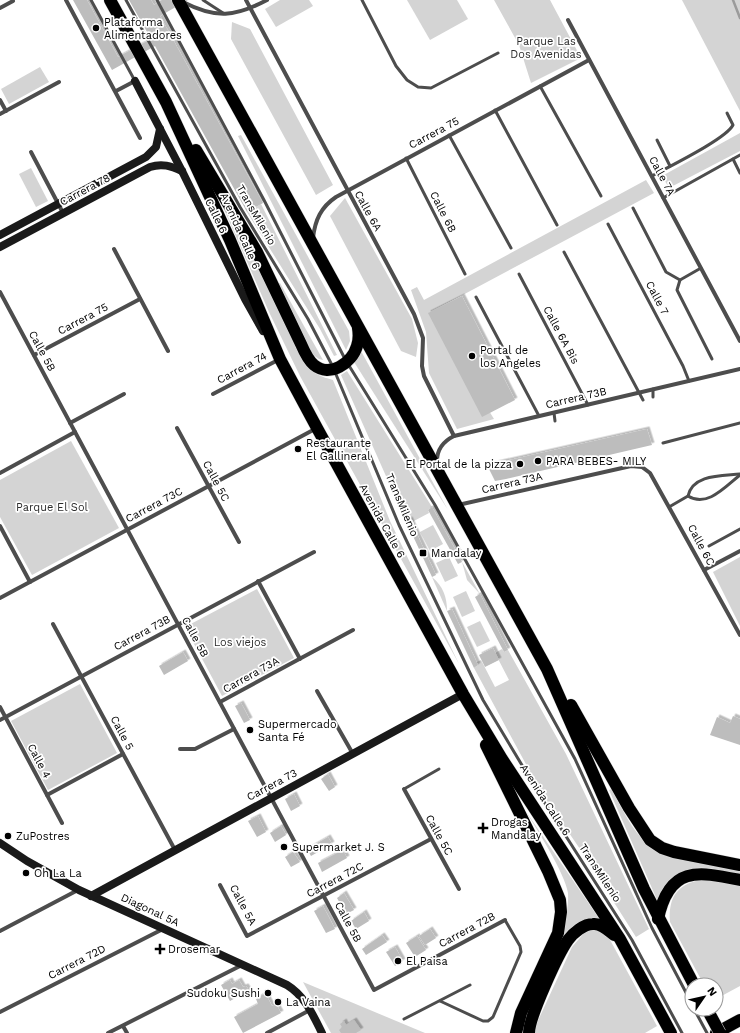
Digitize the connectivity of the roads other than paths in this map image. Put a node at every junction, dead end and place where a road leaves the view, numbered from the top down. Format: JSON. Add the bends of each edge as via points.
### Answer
{"nodes":[{"id":1,"x":66,"y":0,"type":"edge"},
{"id":2,"x":91,"y":0,"type":"edge"},
{"id":3,"x":110,"y":0,"type":"edge"},
{"id":4,"x":126,"y":0,"type":"edge"},
{"id":5,"x":157,"y":0,"type":"edge"},
{"id":6,"x":178,"y":0,"type":"edge"},
{"id":7,"x":203,"y":0,"type":"edge"},
{"id":8,"x":246,"y":0,"type":"edge"},
{"id":9,"x":267,"y":0,"type":"edge"},
{"id":10,"x":362,"y":0,"type":"edge"},
{"id":11,"x":12,"y":1,"type":"edge"},
{"id":12,"x":0,"y":8,"type":"edge"},
{"id":13,"x":250,"y":9,"type":"junction"},
{"id":14,"x":225,"y":14,"type":"junction"},
{"id":15,"x":568,"y":20,"type":"dead end"},
{"id":16,"x":498,"y":53,"type":"dead end"},
{"id":17,"x":589,"y":60,"type":"junction"},
{"id":18,"x":135,"y":81,"type":"junction"},
{"id":19,"x":58,"y":82,"type":"dead end"},
{"id":20,"x":540,"y":86,"type":"junction"},
{"id":21,"x":116,"y":91,"type":"junction"},
{"id":22,"x":0,"y":100,"type":"edge"},
{"id":23,"x":166,"y":102,"type":"junction"},
{"id":24,"x":495,"y":110,"type":"junction"},
{"id":25,"x":6,"y":111,"type":"junction"},
{"id":26,"x":727,"y":113,"type":"dead end"},
{"id":27,"x":0,"y":114,"type":"edge"},
{"id":28,"x":160,"y":129,"type":"junction"},
{"id":29,"x":449,"y":135,"type":"junction"},
{"id":30,"x":140,"y":138,"type":"dead end"},
{"id":31,"x":657,"y":140,"type":"dead end"},
{"id":32,"x":31,"y":152,"type":"dead end"},
{"id":33,"x":740,"y":155,"type":"edge"},
{"id":34,"x":406,"y":158,"type":"junction"},
{"id":35,"x":733,"y":159,"type":"junction"},
{"id":36,"x":670,"y":166,"type":"junction"},
{"id":37,"x":182,"y":171,"type":"junction"},
{"id":38,"x":740,"y":173,"type":"edge"},
{"id":39,"x":652,"y":176,"type":"junction"},
{"id":40,"x":347,"y":190,"type":"junction"},
{"id":41,"x":601,"y":196,"type":"dead end"},
{"id":42,"x":663,"y":198,"type":"junction"},
{"id":43,"x":59,"y":204,"type":"junction"},
{"id":44,"x":633,"y":208,"type":"dead end"},
{"id":45,"x":64,"y":213,"type":"junction"},
{"id":46,"x":608,"y":224,"type":"dead end"},
{"id":47,"x":557,"y":225,"type":"dead end"},
{"id":48,"x":0,"y":235,"type":"edge"},
{"id":49,"x":312,"y":243,"type":"junction"},
{"id":50,"x":0,"y":247,"type":"edge"},
{"id":51,"x":512,"y":248,"type":"dead end"},
{"id":52,"x":114,"y":249,"type":"dead end"},
{"id":53,"x":564,"y":252,"type":"dead end"},
{"id":54,"x":701,"y":268,"type":"junction"},
{"id":55,"x":465,"y":274,"type":"dead end"},
{"id":56,"x":519,"y":274,"type":"dead end"},
{"id":57,"x":680,"y":280,"type":"junction"},
{"id":58,"x":0,"y":292,"type":"edge"},
{"id":59,"x":476,"y":297,"type":"dead end"},
{"id":60,"x":140,"y":299,"type":"junction"},
{"id":61,"x":358,"y":326,"type":"junction"},
{"id":62,"x":740,"y":341,"type":"edge"},
{"id":63,"x":168,"y":351,"type":"dead end"},
{"id":64,"x":34,"y":356,"type":"junction"},
{"id":65,"x":280,"y":358,"type":"junction"},
{"id":66,"x":712,"y":359,"type":"dead end"},
{"id":67,"x":347,"y":362,"type":"junction"},
{"id":68,"x":334,"y":369,"type":"junction"},
{"id":69,"x":740,"y":369,"type":"edge"},
{"id":70,"x":689,"y":381,"type":"junction"},
{"id":71,"x":653,"y":389,"type":"junction"},
{"id":72,"x":640,"y":393,"type":"junction"},
{"id":73,"x":124,"y":394,"type":"dead end"},
{"id":74,"x":213,"y":394,"type":"dead end"},
{"id":75,"x":654,"y":397,"type":"dead end"},
{"id":76,"x":643,"y":400,"type":"dead end"},
{"id":77,"x":588,"y":405,"type":"junction"},
{"id":78,"x":554,"y":413,"type":"junction"},
{"id":79,"x":539,"y":416,"type":"junction"},
{"id":80,"x":555,"y":421,"type":"dead end"},
{"id":81,"x":70,"y":423,"type":"junction"},
{"id":82,"x":740,"y":424,"type":"edge"},
{"id":83,"x":177,"y":428,"type":"dead end"},
{"id":84,"x":317,"y":428,"type":"junction"},
{"id":85,"x":76,"y":432,"type":"junction"},
{"id":86,"x":454,"y":436,"type":"junction"},
{"id":87,"x":664,"y":442,"type":"dead end"},
{"id":88,"x":642,"y":467,"type":"joint"},
{"id":89,"x":437,"y":468,"type":"junction"},
{"id":90,"x":0,"y":473,"type":"edge"},
{"id":91,"x":740,"y":474,"type":"edge"},
{"id":92,"x":208,"y":486,"type":"junction"},
{"id":93,"x":688,"y":496,"type":"junction"},
{"id":94,"x":457,"y":505,"type":"junction"},
{"id":95,"x":669,"y":507,"type":"junction"},
{"id":96,"x":0,"y":526,"type":"edge"},
{"id":97,"x":740,"y":529,"type":"edge"},
{"id":98,"x":128,"y":530,"type":"junction"},
{"id":99,"x":238,"y":542,"type":"dead end"},
{"id":100,"x":710,"y":546,"type":"dead end"},
{"id":101,"x":740,"y":551,"type":"edge"},
{"id":102,"x":314,"y":552,"type":"dead end"},
{"id":103,"x":704,"y":570,"type":"junction"},
{"id":104,"x":30,"y":582,"type":"junction"},
{"id":105,"x":258,"y":582,"type":"junction"},
{"id":106,"x":0,"y":598,"type":"edge"},
{"id":107,"x":53,"y":624,"type":"dead end"},
{"id":108,"x":178,"y":624,"type":"junction"},
{"id":109,"x":353,"y":630,"type":"dead end"},
{"id":110,"x":740,"y":635,"type":"edge"},
{"id":111,"x":300,"y":659,"type":"junction"},
{"id":112,"x":547,"y":669,"type":"junction"},
{"id":113,"x":81,"y":676,"type":"junction"},
{"id":114,"x":317,"y":691,"type":"dead end"},
{"id":115,"x":463,"y":694,"type":"junction"},
{"id":116,"x":220,"y":702,"type":"junction"},
{"id":117,"x":0,"y":707,"type":"edge"},
{"id":118,"x":5,"y":717,"type":"junction"},
{"id":119,"x":0,"y":720,"type":"edge"},
{"id":120,"x":234,"y":729,"type":"junction"},
{"id":121,"x":180,"y":749,"type":"dead end"},
{"id":122,"x":123,"y":754,"type":"junction"},
{"id":123,"x":353,"y":754,"type":"junction"},
{"id":124,"x":439,"y":769,"type":"dead end"},
{"id":125,"x":404,"y":789,"type":"joint"},
{"id":126,"x":47,"y":795,"type":"junction"},
{"id":127,"x":272,"y":798,"type":"junction"},
{"id":128,"x":62,"y":823,"type":"dead end"},
{"id":129,"x":431,"y":839,"type":"junction"},
{"id":130,"x":1,"y":845,"type":"edge"},
{"id":131,"x":175,"y":850,"type":"junction"},
{"id":132,"x":740,"y":865,"type":"edge"},
{"id":133,"x":740,"y":880,"type":"edge"},
{"id":134,"x":220,"y":885,"type":"dead end"},
{"id":135,"x":459,"y":889,"type":"dead end"},
{"id":136,"x":79,"y":890,"type":"junction"},
{"id":137,"x":91,"y":896,"type":"junction"},
{"id":138,"x":324,"y":896,"type":"junction"},
{"id":139,"x":505,"y":920,"type":"joint"},
{"id":140,"x":655,"y":924,"type":"junction"},
{"id":141,"x":163,"y":929,"type":"junction"},
{"id":142,"x":0,"y":931,"type":"edge"},
{"id":143,"x":247,"y":936,"type":"joint"},
{"id":144,"x":626,"y":940,"type":"junction"},
{"id":145,"x":242,"y":965,"type":"junction"},
{"id":146,"x":689,"y":977,"type":"edge"},
{"id":147,"x":470,"y":985,"type":"dead end"},
{"id":148,"x":684,"y":987,"type":"edge"},
{"id":149,"x":374,"y":990,"type":"joint"},
{"id":150,"x":440,"y":1001,"type":"junction"},
{"id":151,"x":310,"y":1010,"type":"junction"},
{"id":152,"x":0,"y":1012,"type":"edge"},
{"id":153,"x":698,"y":1017,"type":"edge"},
{"id":154,"x":711,"y":1017,"type":"edge"},
{"id":155,"x":404,"y":1020,"type":"dead end"},
{"id":156,"x":740,"y":1020,"type":"edge"},
{"id":157,"x":123,"y":1026,"type":"junction"},
{"id":158,"x":108,"y":1033,"type":"edge"},
{"id":159,"x":127,"y":1033,"type":"edge"},
{"id":160,"x":267,"y":1033,"type":"edge"},
{"id":161,"x":322,"y":1033,"type":"edge"},
{"id":162,"x":516,"y":1033,"type":"edge"},
{"id":163,"x":529,"y":1033,"type":"edge"},
{"id":164,"x":671,"y":1033,"type":"edge"},
{"id":165,"x":682,"y":1033,"type":"edge"},
{"id":166,"x":707,"y":1033,"type":"edge"},
{"id":167,"x":716,"y":1033,"type":"edge"},
{"id":168,"x":720,"y":1033,"type":"edge"}],
"edges":[{"from":1,"to":21,"type":"street"},
{"from":2,"to":18,"type":"lane"},
{"from":3,"to":23,"type":"highway","name":"Avenida Calle 6"},
{"from":4,"to":68,"type":"lane","name":"TransMilenio","via":[[240,207],[308,319]]},
{"from":5,"to":67,"type":"lane","name":"TransMilenio"},
{"from":6,"to":14,"type":"street","via":[[204,11]]},
{"from":6,"to":49,"type":"highway"},
{"from":7,"to":14,"type":"lane"},
{"from":8,"to":13,"type":"street","name":"Calle 6A"},
{"from":9,"to":13,"type":"street"},
{"from":10,"to":16,"type":"lane","via":[[396,66],[407,80],[418,87],[431,88]]},
{"from":11,"to":12,"type":"street"},
{"from":13,"to":14,"type":"street"},
{"from":13,"to":40,"type":"street","name":"Calle 6A"},
{"from":15,"to":17,"type":"street","name":"Calle 7A"},
{"from":17,"to":20,"type":"street","name":"Carrera 75"},
{"from":17,"to":39,"type":"street","name":"Calle 7A"},
{"from":18,"to":21,"type":"street"},
{"from":18,"to":28,"type":"street","name":"Calle 6"},
{"from":19,"to":25,"type":"street"},
{"from":20,"to":24,"type":"street","name":"Carrera 75"},
{"from":20,"to":41,"type":"lane"},
{"from":21,"to":30,"type":"street"},
{"from":22,"to":25,"type":"street"},
{"from":23,"to":65,"type":"highway","name":"Avenida Calle 6","via":[[230,240]]},
{"from":23,"to":68,"type":"highway","via":[[257,252],[308,359],[321,369]]},
{"from":24,"to":29,"type":"street","name":"Carrera 75"},
{"from":24,"to":47,"type":"lane"},
{"from":25,"to":27,"type":"street"},
{"from":26,"to":36,"type":"lane","via":[[733,125],[731,129]]},
{"from":28,"to":37,"type":"street","name":"Calle 6"},
{"from":28,"to":43,"type":"street","name":"Carrera 78","via":[[156,147],[146,157]]},
{"from":29,"to":34,"type":"street","name":"Carrera 75"},
{"from":29,"to":51,"type":"lane"},
{"from":31,"to":36,"type":"lane"},
{"from":32,"to":43,"type":"street"},
{"from":33,"to":35,"type":"lane"},
{"from":34,"to":40,"type":"street","name":"Carrera 75"},
{"from":34,"to":55,"type":"lane","name":"Calle 6B"},
{"from":35,"to":38,"type":"lane"},
{"from":35,"to":42,"type":"lane"},
{"from":36,"to":39,"type":"lane"},
{"from":37,"to":45,"type":"street","name":"Carrera 78","via":[[171,166],[155,165]]},
{"from":37,"to":65,"type":"street","name":"Calle 6","via":[[245,299]]},
{"from":39,"to":42,"type":"street","name":"Calle 7A"},
{"from":40,"to":49,"type":"street","name":"Carrera 75","via":[[322,208]]},
{"from":40,"to":86,"type":"street","name":"Calle 6A","via":[[420,327],[423,338],[424,376]]},
{"from":42,"to":54,"type":"street","name":"Calle 7A"},
{"from":43,"to":45,"type":"street"},
{"from":43,"to":48,"type":"street","name":"Carrera 78"},
{"from":44,"to":57,"type":"lane","via":[[666,272]]},
{"from":45,"to":50,"type":"street","name":"Carrera 78"},
{"from":46,"to":70,"type":"lane","name":"Calle 7"},
{"from":49,"to":61,"type":"highway"},
{"from":52,"to":60,"type":"street"},
{"from":53,"to":72,"type":"lane"},
{"from":54,"to":57,"type":"lane"},
{"from":54,"to":62,"type":"street","name":"Calle 7A"},
{"from":56,"to":77,"type":"lane","name":"Calle 6A Bis"},
{"from":57,"to":66,"type":"lane","via":[[678,293]]},
{"from":58,"to":64,"type":"street","name":"Calle 5B"},
{"from":59,"to":79,"type":"lane"},
{"from":60,"to":63,"type":"street"},
{"from":60,"to":64,"type":"street","name":"Carrera 75"},
{"from":61,"to":67,"type":"highway","via":[[358,344]]},
{"from":61,"to":89,"type":"highway"},
{"from":64,"to":81,"type":"street","name":"Calle 5B"},
{"from":65,"to":74,"type":"street","name":"Carrera 74"},
{"from":65,"to":84,"type":"highway","name":"Avenida Calle 6"},
{"from":67,"to":68,"type":"highway"},
{"from":67,"to":140,"type":"lane","name":"TransMilenio","via":[[435,505],[575,760]]},
{"from":68,"to":144,"type":"lane","name":"TransMilenio","via":[[399,525],[482,700]]},
{"from":69,"to":70,"type":"street","name":"Carrera 73B"},
{"from":70,"to":71,"type":"street","name":"Carrera 73B"},
{"from":71,"to":72,"type":"street","name":"Carrera 73B"},
{"from":71,"to":75,"type":"lane"},
{"from":72,"to":76,"type":"lane"},
{"from":72,"to":77,"type":"street","name":"Carrera 73B"},
{"from":73,"to":81,"type":"street"},
{"from":77,"to":78,"type":"street","name":"Carrera 73B"},
{"from":78,"to":79,"type":"street","name":"Carrera 73B"},
{"from":78,"to":80,"type":"lane"},
{"from":79,"to":86,"type":"street","name":"Carrera 73B"},
{"from":81,"to":85,"type":"street","name":"Calle 5B"},
{"from":82,"to":87,"type":"lane"},
{"from":83,"to":92,"type":"street","name":"Calle 5C"},
{"from":84,"to":92,"type":"street","name":"Carrera 73C"},
{"from":84,"to":115,"type":"highway","name":"Avenida Calle 6"},
{"from":85,"to":90,"type":"street"},
{"from":85,"to":98,"type":"street","name":"Calle 5B"},
{"from":86,"to":89,"type":"street","name":"Carrera 73B","via":[[438,450]]},
{"from":88,"to":94,"type":"street","name":"Carrera 73A","via":[[632,466]]},
{"from":88,"to":95,"type":"street","name":"Calle 6C","via":[[650,474]]},
{"from":89,"to":94,"type":"highway"},
{"from":91,"to":93,"type":"lane","via":[[702,480],[689,489]]},
{"from":91,"to":93,"type":"lane","via":[[713,496],[704,500],[695,500]]},
{"from":92,"to":98,"type":"street","name":"Carrera 73C"},
{"from":92,"to":99,"type":"street","name":"Calle 5C"},
{"from":93,"to":95,"type":"lane"},
{"from":94,"to":112,"type":"highway"},
{"from":95,"to":103,"type":"street","name":"Calle 6C"},
{"from":96,"to":104,"type":"street"},
{"from":97,"to":100,"type":"lane"},
{"from":98,"to":104,"type":"street","name":"Carrera 73C"},
{"from":98,"to":108,"type":"street","name":"Calle 5B"},
{"from":101,"to":103,"type":"street"},
{"from":102,"to":105,"type":"street","name":"Carrera 73B"},
{"from":103,"to":110,"type":"street","name":"Calle 6C"},
{"from":104,"to":106,"type":"street","name":"Carrera 73C"},
{"from":105,"to":108,"type":"street","name":"Carrera 73B"},
{"from":105,"to":111,"type":"street"},
{"from":107,"to":113,"type":"street","name":"Calle 5"},
{"from":108,"to":113,"type":"street","name":"Carrera 73B"},
{"from":108,"to":116,"type":"street","name":"Calle 5B"},
{"from":109,"to":111,"type":"street","name":"Carrera 73A"},
{"from":111,"to":116,"type":"street","name":"Carrera 73A"},
{"from":112,"to":132,"type":"highway","via":[[579,718],[629,808],[650,840],[674,852]]},
{"from":112,"to":140,"type":"highway"},
{"from":113,"to":118,"type":"street","name":"Carrera 73B"},
{"from":113,"to":122,"type":"street","name":"Calle 5"},
{"from":114,"to":123,"type":"street"},
{"from":115,"to":123,"type":"street","name":"Carrera 73"},
{"from":115,"to":144,"type":"highway","name":"Avenida Calle 6","via":[[507,765]]},
{"from":115,"to":162,"type":"highway","via":[[560,900],[558,933],[521,1013]]},
{"from":116,"to":120,"type":"street","name":"Calle 5B"},
{"from":117,"to":118,"type":"street","name":"Calle 4"},
{"from":118,"to":119,"type":"street","name":"Carrera 73B"},
{"from":118,"to":126,"type":"street","name":"Calle 4"},
{"from":120,"to":121,"type":"street","via":[[196,749]]},
{"from":120,"to":127,"type":"street","name":"Calle 5B"},
{"from":122,"to":126,"type":"street"},
{"from":122,"to":131,"type":"street","name":"Calle 5"},
{"from":123,"to":127,"type":"street","name":"Carrera 73"},
{"from":124,"to":125,"type":"lane"},
{"from":125,"to":129,"type":"street","name":"Calle 5C"},
{"from":126,"to":128,"type":"street","name":"Calle 4"},
{"from":127,"to":131,"type":"street","name":"Carrera 73"},
{"from":127,"to":138,"type":"street","name":"Calle 5B"},
{"from":129,"to":135,"type":"street","name":"Calle 5C"},
{"from":129,"to":138,"type":"street","name":"Carrera 72C"},
{"from":130,"to":136,"type":"street","name":"Diagonal 5A"},
{"from":131,"to":137,"type":"street","name":"Carrera 73"},
{"from":133,"to":140,"type":"highway","via":[[699,873],[688,875],[671,888],[664,898]]},
{"from":134,"to":143,"type":"street","name":"Calle 5A"},
{"from":136,"to":137,"type":"street","name":"Diagonal 5A"},
{"from":136,"to":142,"type":"street"},
{"from":137,"to":141,"type":"street","name":"Diagonal 5A"},
{"from":138,"to":143,"type":"street","name":"Carrera 72C"},
{"from":138,"to":149,"type":"street","name":"Calle 5B"},
{"from":139,"to":149,"type":"street","name":"Carrera 72B"},
{"from":139,"to":150,"type":"lane","via":[[521,952],[493,1017],[483,1021]]},
{"from":140,"to":146,"type":"highway"},
{"from":140,"to":148,"type":"lane","name":"TransMilenio"},
{"from":141,"to":145,"type":"street","name":"Diagonal 5A"},
{"from":141,"to":152,"type":"street","name":"Carrera 72D"},
{"from":144,"to":163,"type":"highway","via":[[593,923],[571,936],[532,1017]]},
{"from":144,"to":164,"type":"highway","name":"Avenida Calle 6"},
{"from":144,"to":165,"type":"lane","name":"TransMilenio"},
{"from":145,"to":151,"type":"street","name":"Diagonal 5A","via":[[294,990]]},
{"from":145,"to":157,"type":"street"},
{"from":147,"to":150,"type":"lane"},
{"from":150,"to":155,"type":"lane"},
{"from":151,"to":160,"type":"street"},
{"from":151,"to":161,"type":"street"},
{"from":153,"to":166,"type":"lane"},
{"from":154,"to":168,"type":"highway","bridge":true},
{"from":156,"to":167,"type":"highway"},
{"from":157,"to":158,"type":"street"},
{"from":157,"to":159,"type":"street"}]}
